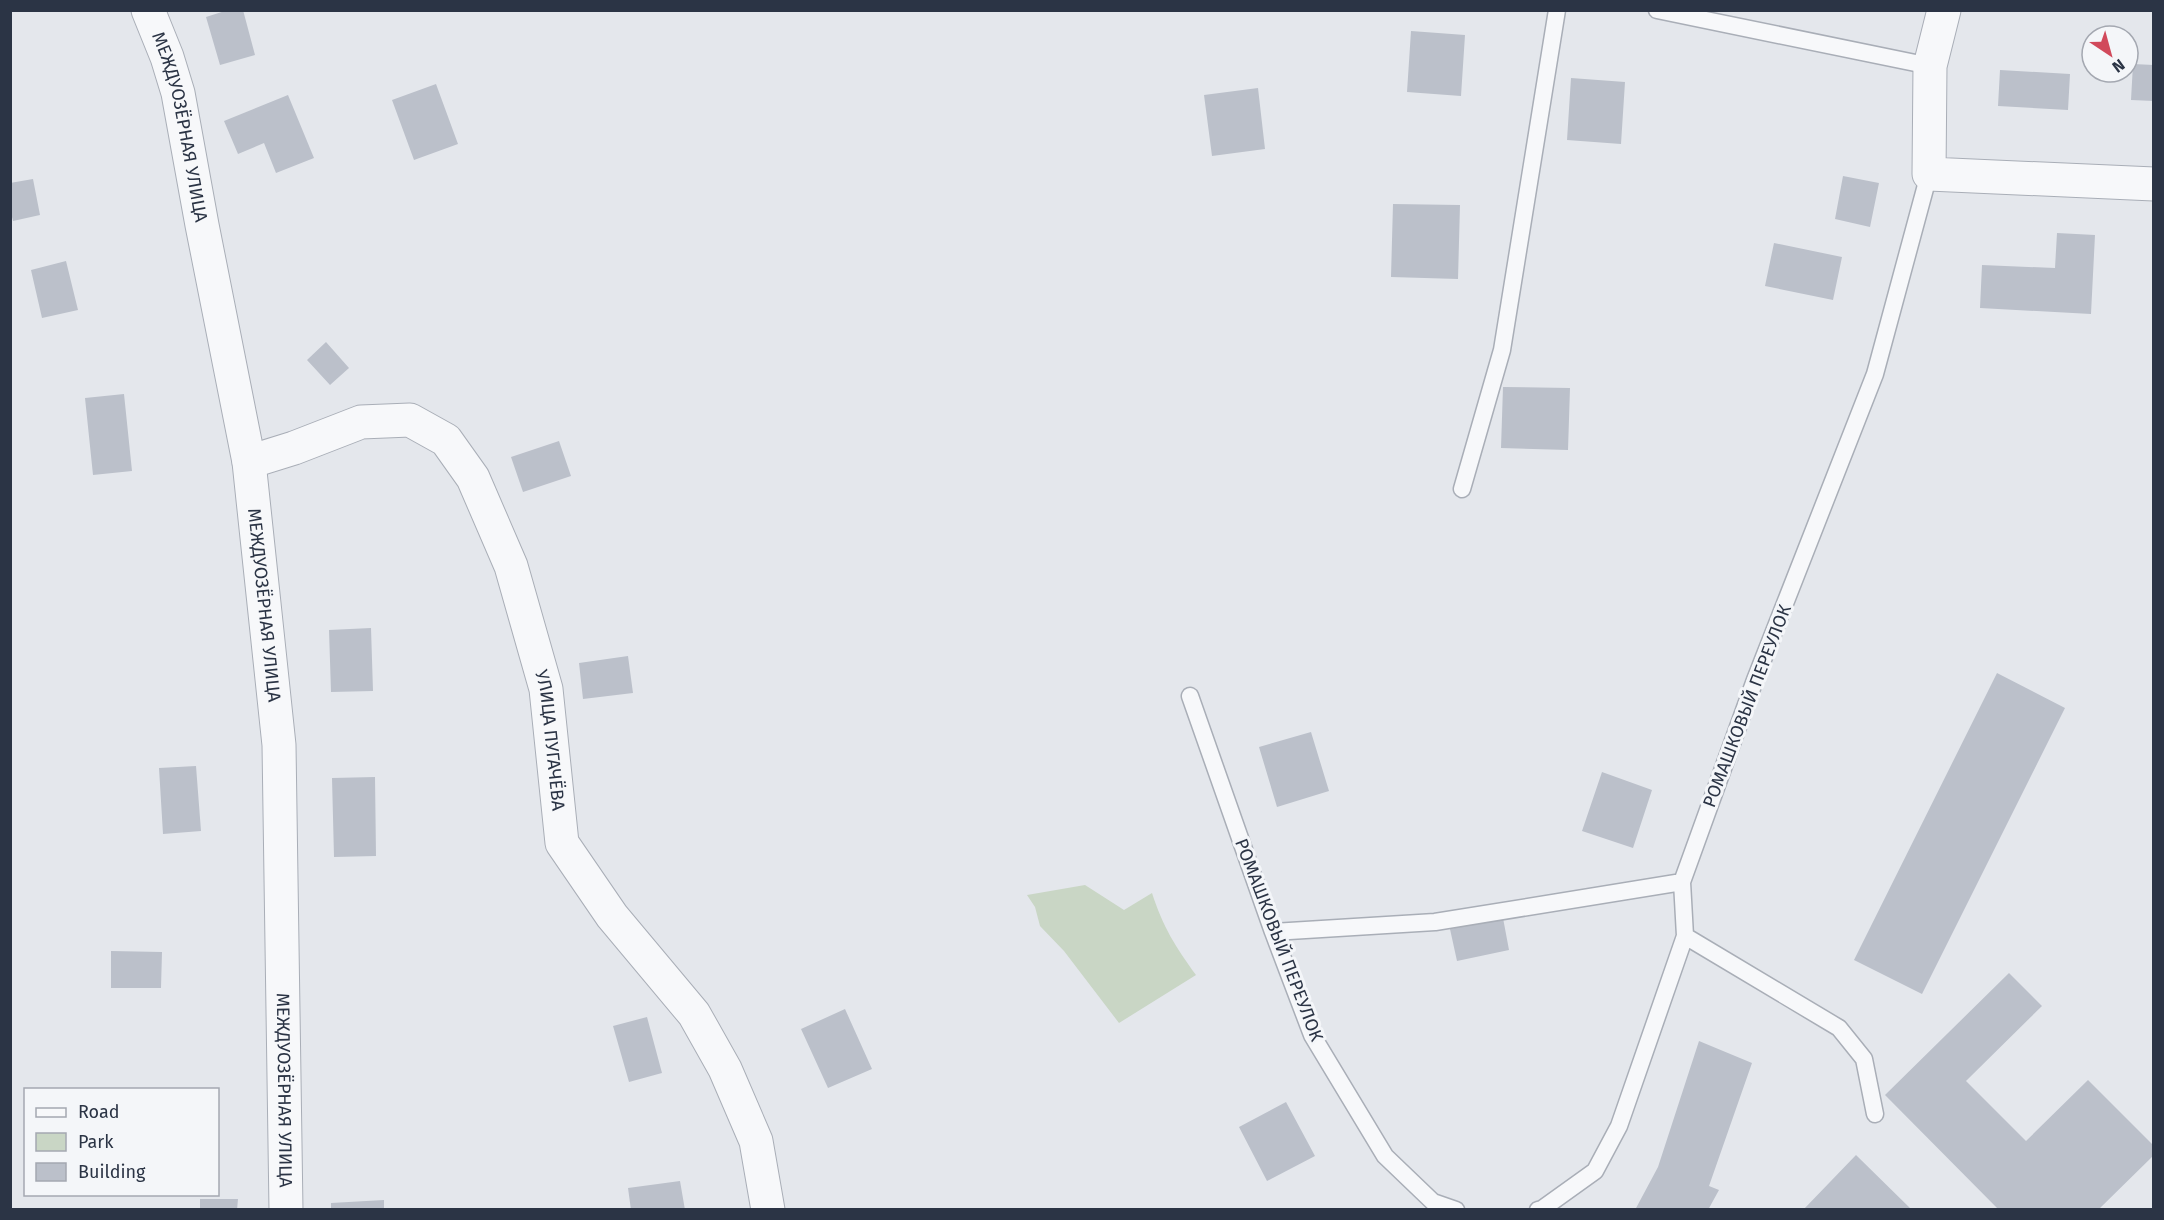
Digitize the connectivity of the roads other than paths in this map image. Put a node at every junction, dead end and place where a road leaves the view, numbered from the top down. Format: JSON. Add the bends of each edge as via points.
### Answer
{"nodes":[{"id":1,"x":148,"y":10,"type":"edge"},
{"id":2,"x":1557,"y":10,"type":"edge"},
{"id":3,"x":1657,"y":10,"type":"edge"},
{"id":4,"x":1944,"y":10,"type":"edge"},
{"id":5,"x":1930,"y":66,"type":"junction"},
{"id":6,"x":1929,"y":174,"type":"junction"},
{"id":7,"x":2154,"y":184,"type":"edge"},
{"id":8,"x":249,"y":462,"type":"junction"},
{"id":9,"x":1462,"y":489,"type":"dead end"},
{"id":10,"x":1190,"y":696,"type":"dead end"},
{"id":11,"x":1682,"y":882,"type":"junction"},
{"id":12,"x":1273,"y":932,"type":"junction"},
{"id":13,"x":1685,"y":936,"type":"junction"},
{"id":14,"x":1875,"y":1114,"type":"dead end"},
{"id":15,"x":286,"y":1209,"type":"edge"},
{"id":16,"x":768,"y":1209,"type":"edge"},
{"id":17,"x":1456,"y":1209,"type":"edge"},
{"id":18,"x":1538,"y":1209,"type":"edge"}],
"edges":[{"from":1,"to":8,"type":"street","name":"МЕЖДУОЗЁРНАЯ УЛИЦА","via":[[178,93]]},
{"from":2,"to":9,"type":"lane","via":[[1502,350]]},
{"from":3,"to":5,"type":"lane"},
{"from":4,"to":5,"type":"street"},
{"from":5,"to":6,"type":"street"},
{"from":6,"to":7,"type":"street"},
{"from":6,"to":11,"type":"lane","name":"РОМАШКОВЫЙ ПЕРЕУЛОК","via":[[1875,374],[1755,680]]},
{"from":8,"to":15,"type":"street","name":"МЕЖДУОЗЁРНАЯ УЛИЦА","via":[[279,745]]},
{"from":8,"to":16,"type":"street","name":"УЛИЦА ПУГАЧЁВА","via":[[361,422],[410,420],[446,440],[473,478],[511,566],[546,689],[562,843],[612,916],[694,1014],[725,1069],[756,1142]]},
{"from":10,"to":12,"type":"lane","name":"РОМАШКОВЫЙ ПЕРЕУЛОК"},
{"from":11,"to":12,"type":"lane","via":[[1436,922]]},
{"from":11,"to":13,"type":"lane","name":"РОМАШКОВЫЙ ПЕРЕУЛОК"},
{"from":12,"to":17,"type":"lane","name":"РОМАШКОВЫЙ ПЕРЕУЛОК","via":[[1312,1035],[1385,1156],[1433,1202]]},
{"from":13,"to":14,"type":"lane","via":[[1839,1028],[1864,1059]]},
{"from":13,"to":18,"type":"lane","name":"РОМАШКОВЫЙ ПЕРЕУЛОК","via":[[1619,1126],[1594,1171]]}]}
